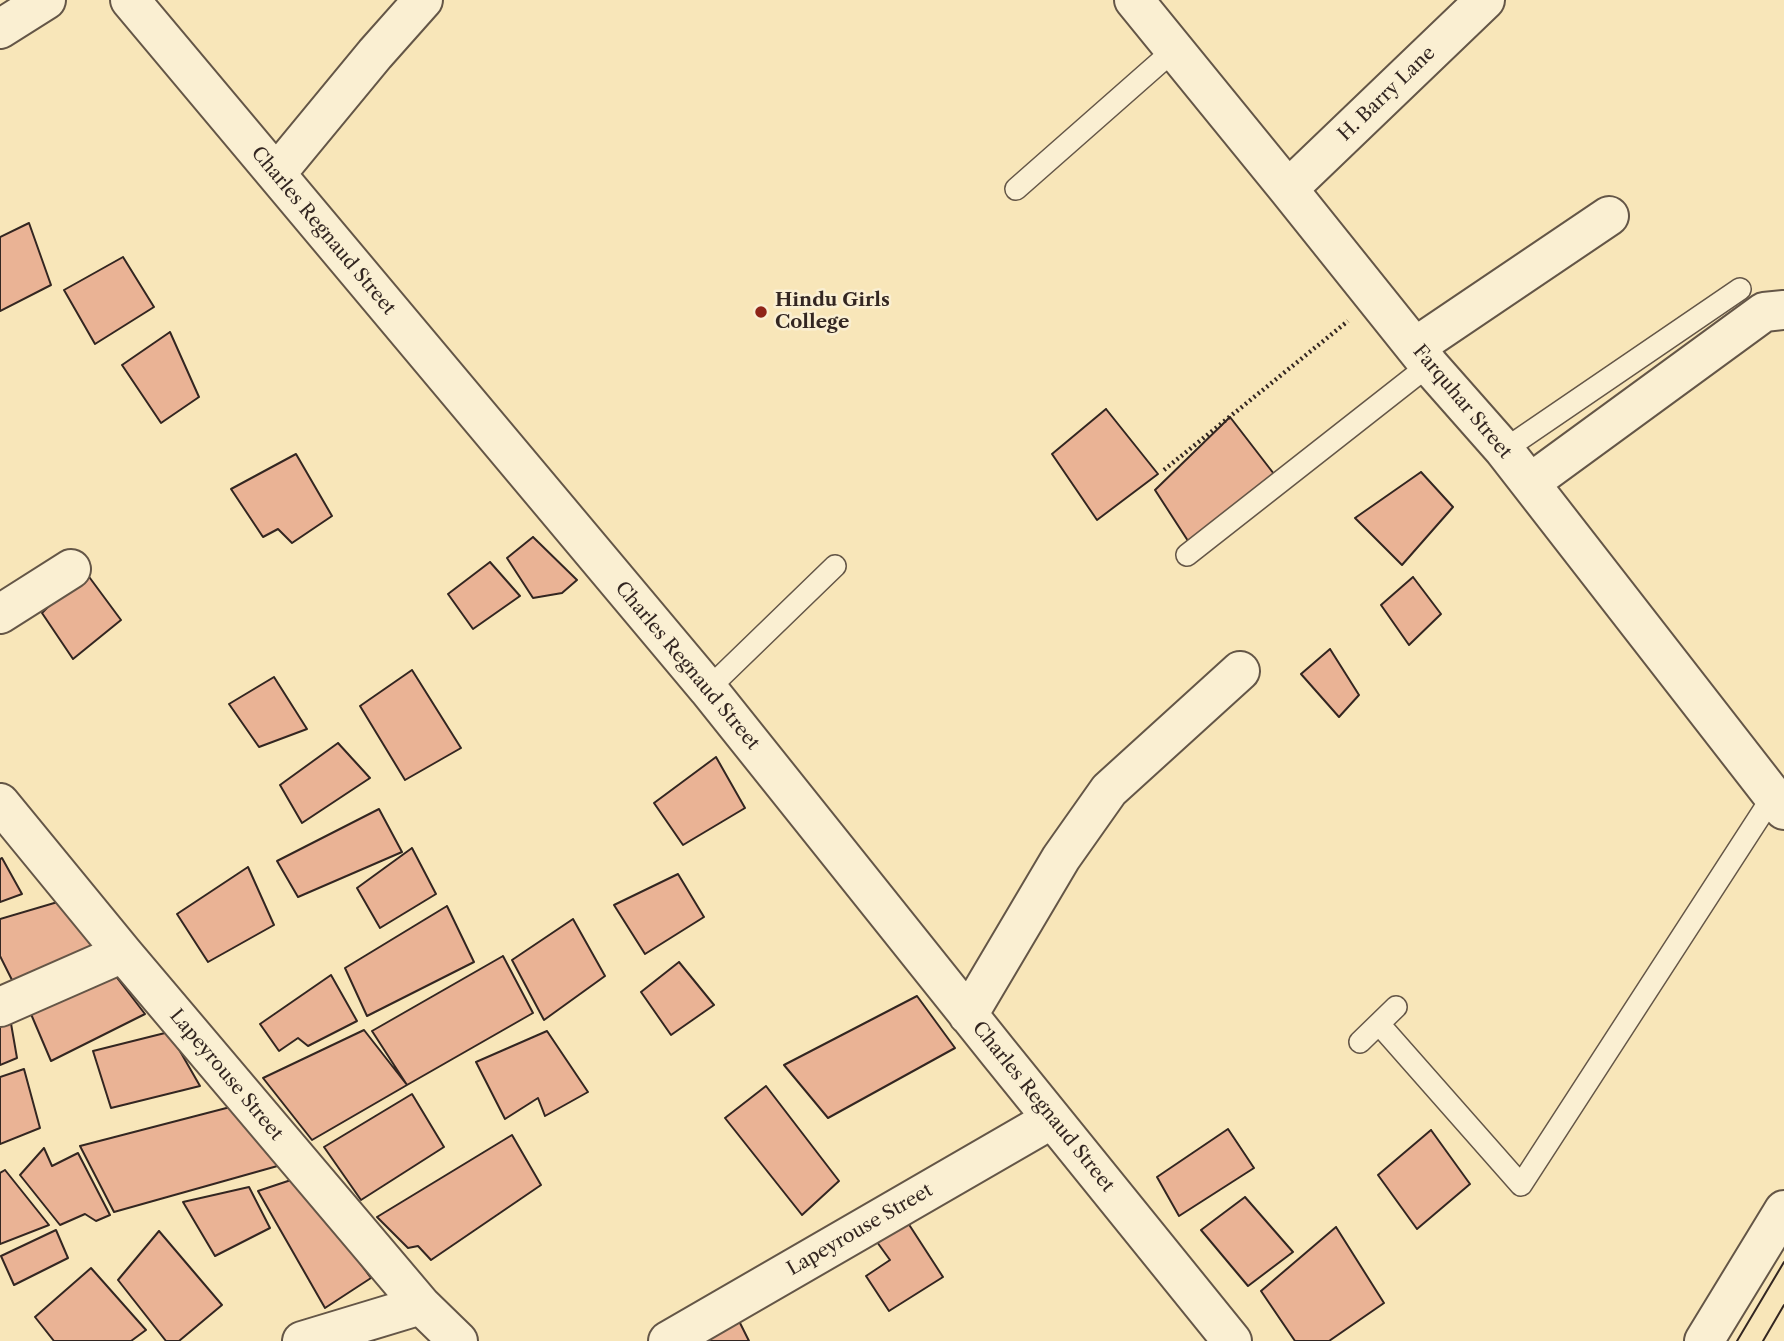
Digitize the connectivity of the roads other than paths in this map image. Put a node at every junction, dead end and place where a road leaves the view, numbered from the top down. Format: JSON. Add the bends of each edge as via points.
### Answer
{"nodes":[{"id":1,"x":46,"y":0,"type":"edge"},
{"id":2,"x":130,"y":0,"type":"edge"},
{"id":3,"x":423,"y":0,"type":"edge"},
{"id":4,"x":1134,"y":0,"type":"edge"},
{"id":5,"x":1485,"y":0,"type":"edge"},
{"id":6,"x":0,"y":29,"type":"edge"},
{"id":7,"x":1175,"y":49,"type":"junction"},
{"id":8,"x":276,"y":174,"type":"junction"},
{"id":9,"x":1016,"y":189,"type":"dead end"},
{"id":10,"x":1288,"y":189,"type":"junction"},
{"id":11,"x":1609,"y":215,"type":"dead end"},
{"id":12,"x":1740,"y":289,"type":"dead end"},
{"id":13,"x":1784,"y":310,"type":"edge"},
{"id":14,"x":1422,"y":356,"type":"junction"},
{"id":15,"x":1504,"y":450,"type":"junction"},
{"id":16,"x":1530,"y":483,"type":"junction"},
{"id":17,"x":1187,"y":555,"type":"dead end"},
{"id":18,"x":835,"y":566,"type":"dead end"},
{"id":19,"x":71,"y":569,"type":"dead end"},
{"id":20,"x":0,"y":614,"type":"edge"},
{"id":21,"x":1240,"y":671,"type":"dead end"},
{"id":22,"x":708,"y":689,"type":"junction"},
{"id":23,"x":0,"y":803,"type":"edge"},
{"id":24,"x":1778,"y":803,"type":"edge"},
{"id":25,"x":123,"y":953,"type":"junction"},
{"id":26,"x":0,"y":1007,"type":"edge"},
{"id":27,"x":1396,"y":1007,"type":"dead end"},
{"id":28,"x":968,"y":1015,"type":"junction"},
{"id":29,"x":1379,"y":1024,"type":"junction"},
{"id":30,"x":1360,"y":1042,"type":"dead end"},
{"id":31,"x":1052,"y":1119,"type":"junction"},
{"id":32,"x":1784,"y":1210,"type":"edge"},
{"id":33,"x":421,"y":1305,"type":"junction"},
{"id":34,"x":302,"y":1341,"type":"edge"},
{"id":35,"x":458,"y":1341,"type":"edge"},
{"id":36,"x":668,"y":1341,"type":"edge"},
{"id":37,"x":1232,"y":1341,"type":"edge"},
{"id":38,"x":1704,"y":1341,"type":"edge"}],
"edges":[{"from":1,"to":6,"type":"street"},
{"from":2,"to":8,"type":"street","name":"Charles Regnaud Street"},
{"from":3,"to":8,"type":"street"},
{"from":4,"to":7,"type":"street","name":"Farquhar Street"},
{"from":5,"to":10,"type":"street","name":"H. Barry Lane"},
{"from":7,"to":9,"type":"lane"},
{"from":7,"to":10,"type":"street","name":"Farquhar Street"},
{"from":8,"to":22,"type":"street","name":"Charles Regnaud Street"},
{"from":10,"to":14,"type":"street","name":"Farquhar Street"},
{"from":11,"to":14,"type":"street"},
{"from":12,"to":15,"type":"lane"},
{"from":13,"to":16,"type":"street","via":[[1764,312]]},
{"from":14,"to":15,"type":"street","name":"Farquhar Street"},
{"from":14,"to":17,"type":"lane"},
{"from":15,"to":16,"type":"street","name":"Farquhar Street"},
{"from":16,"to":24,"type":"street","name":"Farquhar Street"},
{"from":18,"to":22,"type":"lane"},
{"from":19,"to":20,"type":"street"},
{"from":21,"to":28,"type":"street","via":[[1109,790],[1061,858]]},
{"from":22,"to":28,"type":"street","name":"Charles Regnaud Street"},
{"from":23,"to":25,"type":"street","name":"Lapeyrouse Street"},
{"from":24,"to":29,"type":"lane","via":[[1521,1185]]},
{"from":25,"to":26,"type":"street"},
{"from":25,"to":33,"type":"street","name":"Lapeyrouse Street"},
{"from":27,"to":29,"type":"lane"},
{"from":28,"to":31,"type":"street","name":"Charles Regnaud Street"},
{"from":29,"to":30,"type":"lane"},
{"from":31,"to":36,"type":"street","name":"Lapeyrouse Street"},
{"from":31,"to":37,"type":"street","name":"Charles Regnaud Street"},
{"from":32,"to":38,"type":"street"},
{"from":33,"to":34,"type":"street"},
{"from":33,"to":35,"type":"street","name":"Lapeyrouse Street"}]}
